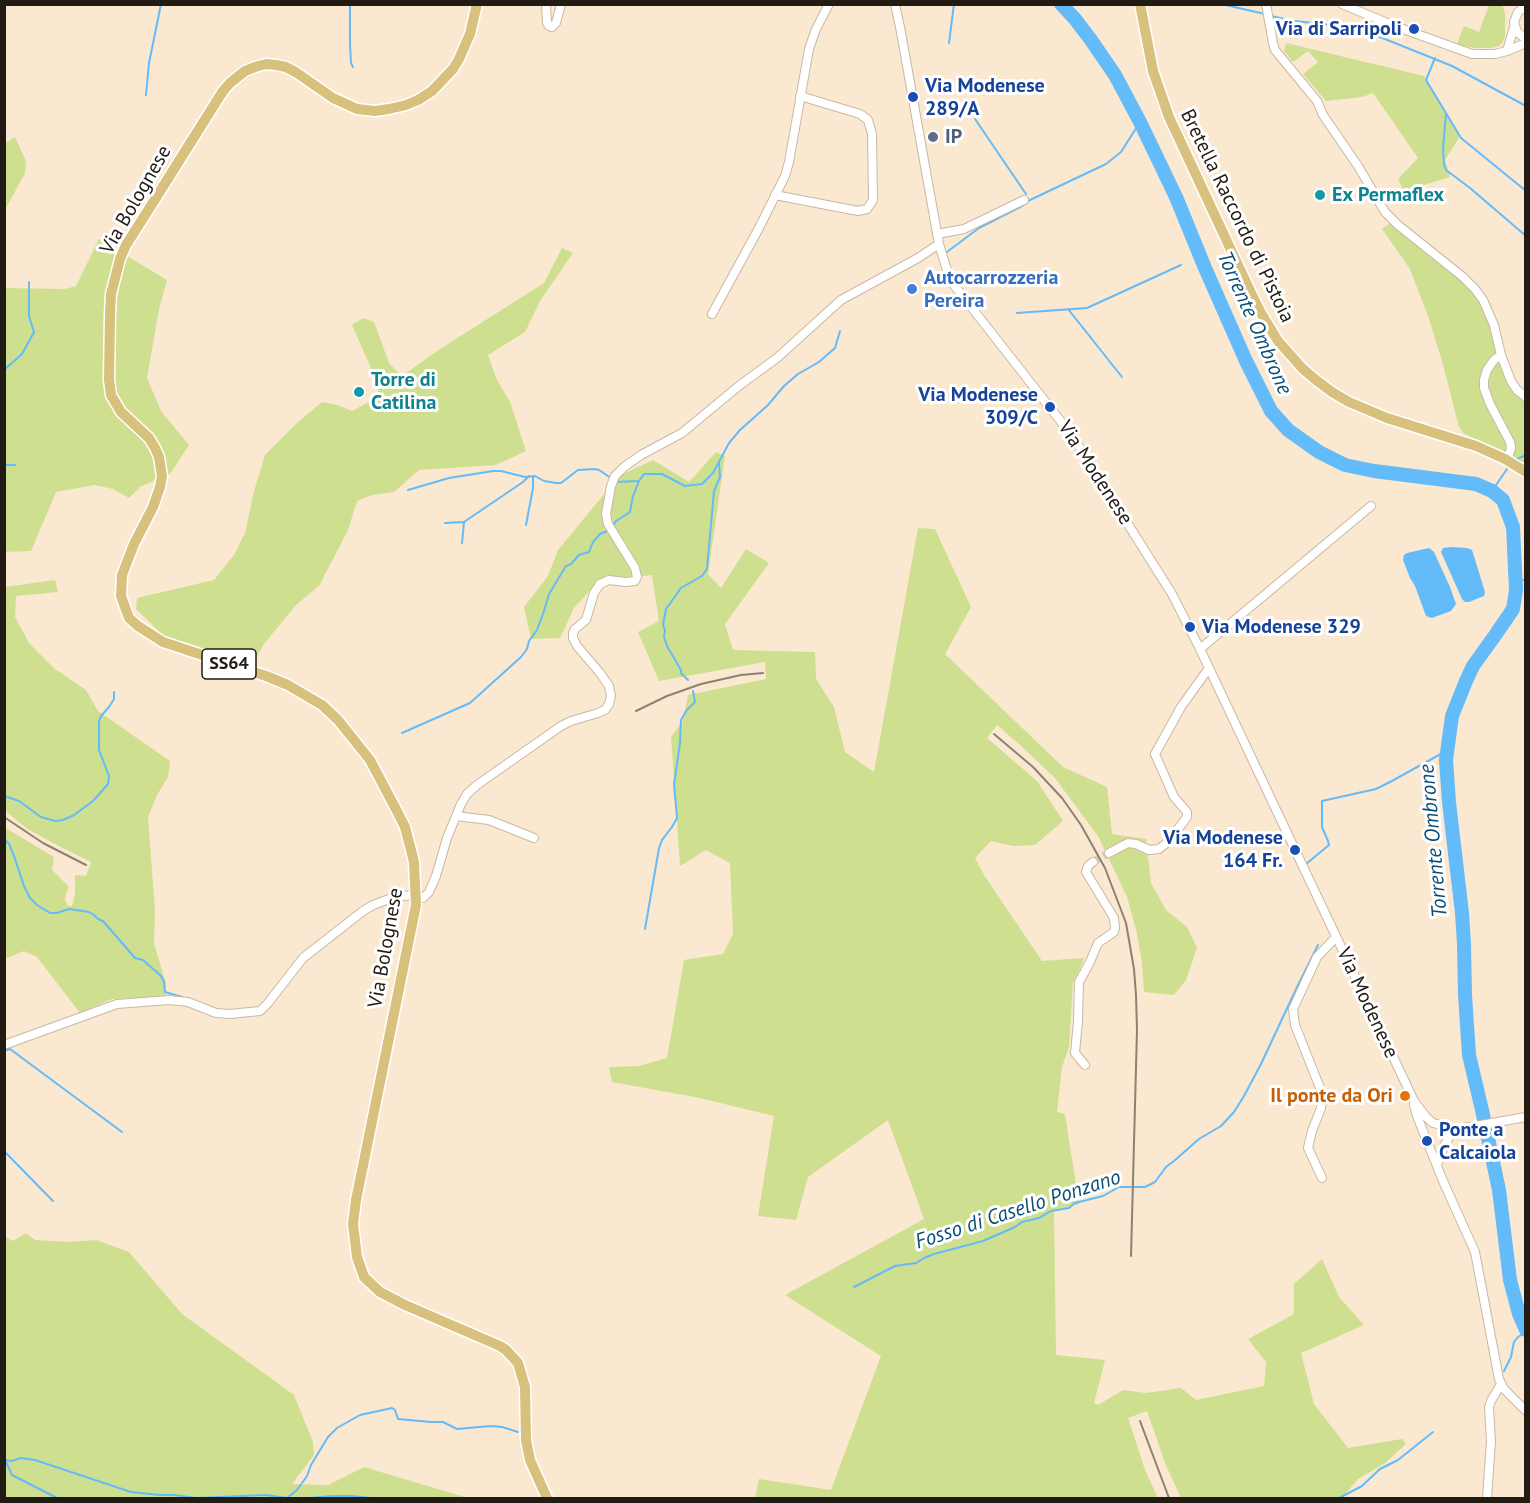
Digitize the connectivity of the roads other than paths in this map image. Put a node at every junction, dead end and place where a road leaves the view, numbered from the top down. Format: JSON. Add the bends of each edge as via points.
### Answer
{"nodes":[{"id":1,"x":477,"y":4,"type":"edge"},
{"id":2,"x":546,"y":4,"type":"edge"},
{"id":3,"x":561,"y":4,"type":"edge"},
{"id":4,"x":829,"y":4,"type":"edge"},
{"id":5,"x":895,"y":4,"type":"edge"},
{"id":6,"x":1266,"y":4,"type":"edge"},
{"id":7,"x":1342,"y":4,"type":"edge"},
{"id":8,"x":1510,"y":4,"type":"edge"},
{"id":9,"x":1526,"y":6,"type":"edge"},
{"id":10,"x":1141,"y":8,"type":"edge"},
{"id":11,"x":1514,"y":23,"type":"junction"},
{"id":12,"x":1526,"y":41,"type":"edge"},
{"id":13,"x":1507,"y":51,"type":"junction"},
{"id":14,"x":800,"y":96,"type":"junction"},
{"id":15,"x":776,"y":195,"type":"junction"},
{"id":16,"x":1023,"y":200,"type":"dead end"},
{"id":17,"x":937,"y":234,"type":"junction"},
{"id":18,"x":939,"y":244,"type":"junction"},
{"id":19,"x":712,"y":315,"type":"dead end"},
{"id":20,"x":1501,"y":355,"type":"junction"},
{"id":21,"x":1526,"y":397,"type":"edge"},
{"id":22,"x":1507,"y":460,"type":"junction"},
{"id":23,"x":1526,"y":472,"type":"edge"},
{"id":24,"x":1371,"y":506,"type":"dead end"},
{"id":25,"x":1200,"y":649,"type":"junction"},
{"id":26,"x":1209,"y":668,"type":"junction"},
{"id":27,"x":456,"y":816,"type":"junction"},
{"id":28,"x":534,"y":838,"type":"dead end"},
{"id":29,"x":1109,"y":853,"type":"tunnel mouth"},
{"id":30,"x":1093,"y":862,"type":"dead end"},
{"id":31,"x":416,"y":897,"type":"junction"},
{"id":32,"x":1336,"y":937,"type":"junction"},
{"id":33,"x":4,"y":1046,"type":"edge"},
{"id":34,"x":1085,"y":1065,"type":"dead end"},
{"id":35,"x":1414,"y":1101,"type":"junction"},
{"id":36,"x":1526,"y":1117,"type":"edge"},
{"id":37,"x":1458,"y":1129,"type":"junction"},
{"id":38,"x":1437,"y":1165,"type":"junction"},
{"id":39,"x":1322,"y":1178,"type":"dead end"},
{"id":40,"x":1501,"y":1384,"type":"junction"},
{"id":41,"x":1526,"y":1411,"type":"edge"},
{"id":42,"x":547,"y":1498,"type":"edge"},
{"id":43,"x":1487,"y":1498,"type":"edge"}],
"edges":[{"from":1,"to":31,"type":"main road","name":"Via Bolognese","number":"SS64","via":[[470,34],[453,69],[432,91],[406,105],[389,110],[357,109],[292,70],[276,65],[255,66],[236,77],[223,91],[126,245],[114,279],[110,315],[111,395],[121,412],[149,438],[159,457],[162,476],[122,575],[121,596],[129,618],[163,642],[288,686],[322,705],[338,720],[370,759],[398,813],[413,856]]},
{"from":2,"to":3,"type":"street","via":[[547,23],[552,27]]},
{"from":4,"to":14,"type":"street","via":[[809,49]]},
{"from":5,"to":17,"type":"street","name":"Via Modenese"},
{"from":6,"to":20,"type":"street","via":[[1277,53],[1317,101],[1385,212],[1475,289],[1494,325]]},
{"from":7,"to":13,"type":"street","via":[[1462,51],[1487,55]]},
{"from":8,"to":11,"type":"street"},
{"from":9,"to":11,"type":"street","via":[[1518,12]]},
{"from":10,"to":22,"type":"main road","name":"Bretella Raccordo di Pistoia","via":[[1153,71],[1169,117],[1261,314],[1278,341],[1316,380],[1349,402]]},
{"from":11,"to":12,"type":"street"},
{"from":11,"to":13,"type":"street"},
{"from":12,"to":13,"type":"street"},
{"from":14,"to":15,"type":"street","via":[[788,167]]},
{"from":14,"to":15,"type":"street","via":[[868,120],[872,134],[873,200],[867,209],[858,211]]},
{"from":15,"to":19,"type":"street"},
{"from":16,"to":17,"type":"street","via":[[964,229]]},
{"from":17,"to":18,"type":"street","name":"Via Modenese"},
{"from":18,"to":25,"type":"street","name":"Via Modenese","via":[[952,285],[1082,450],[1172,594]]},
{"from":18,"to":27,"type":"street","via":[[842,300],[777,358],[682,433],[641,455],[615,476],[606,514],[608,525],[637,577],[635,581],[609,580],[600,584],[586,620],[573,633],[577,646],[609,686],[609,704],[605,710],[561,726],[477,785],[467,794]]},
{"from":20,"to":21,"type":"street","via":[[1511,381]]},
{"from":20,"to":22,"type":"street","via":[[1487,370],[1484,380],[1490,404],[1510,442]]},
{"from":22,"to":23,"type":"main road","name":"Bretella Raccordo di Pistoia"},
{"from":24,"to":25,"type":"street"},
{"from":25,"to":26,"type":"street","name":"Via Modenese"},
{"from":26,"to":29,"type":"street","via":[[1155,754],[1187,817],[1159,849],[1128,843]]},
{"from":26,"to":32,"type":"street","name":"Via Modenese"},
{"from":27,"to":28,"type":"street","via":[[489,820]]},
{"from":27,"to":31,"type":"street","via":[[432,886],[423,898]]},
{"from":30,"to":34,"type":"street","via":[[1086,872],[1114,918],[1115,928],[1098,943],[1079,981],[1075,1053]]},
{"from":31,"to":33,"type":"street","via":[[389,899],[363,912],[303,958],[260,1011],[216,1013],[188,1002],[169,1000],[117,1004]]},
{"from":31,"to":42,"type":"main road","name":"Via Bolognese","number":"SS64","via":[[356,1200],[357,1257],[364,1277],[380,1292],[500,1346],[518,1363],[525,1387],[530,1460]]},
{"from":32,"to":35,"type":"street","name":"Via Modenese"},
{"from":32,"to":39,"type":"street","name":"Via Modenese","via":[[1317,957],[1293,1009],[1295,1025],[1322,1093],[1322,1107],[1308,1149]]},
{"from":35,"to":37,"type":"street","via":[[1433,1123]]},
{"from":35,"to":38,"type":"street"},
{"from":36,"to":37,"type":"street"},
{"from":37,"to":38,"type":"street","via":[[1444,1146]]},
{"from":38,"to":40,"type":"street","via":[[1475,1252]]},
{"from":40,"to":41,"type":"street"},
{"from":40,"to":43,"type":"street","via":[[1489,1404]]}]}
